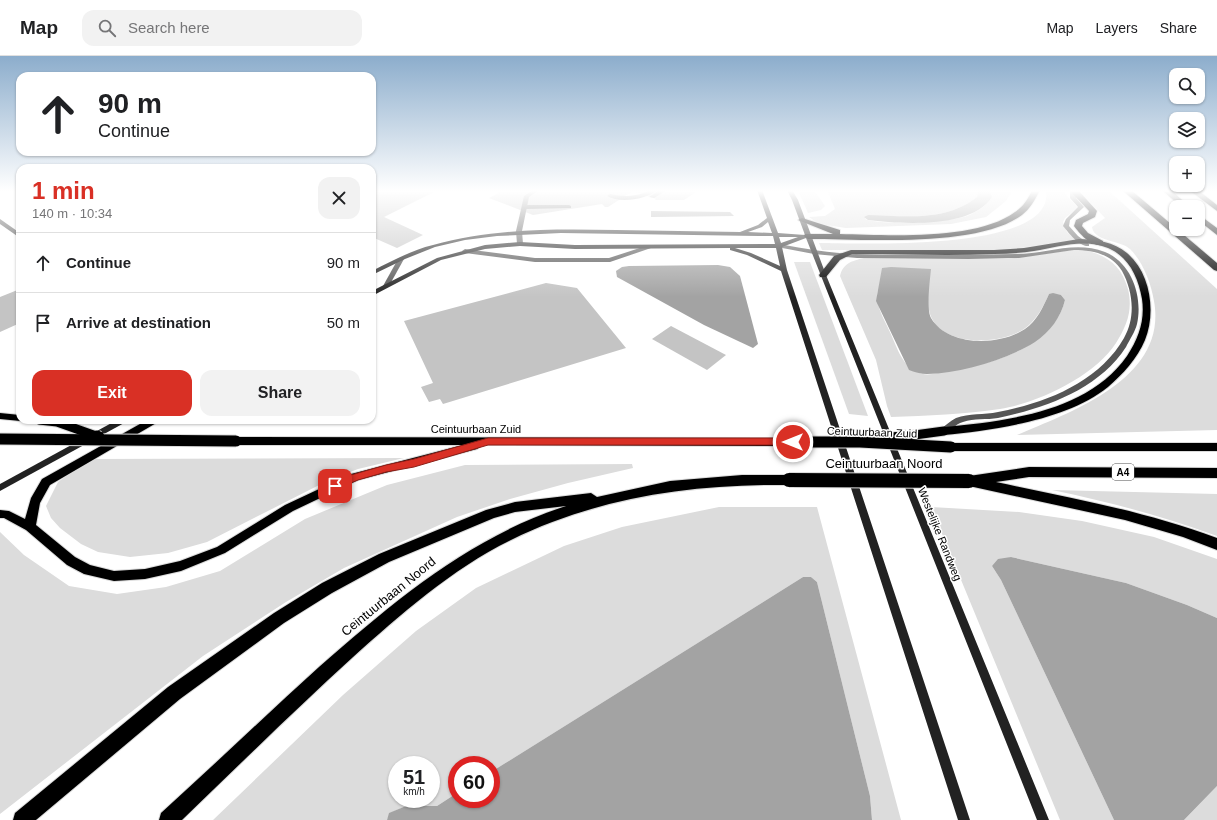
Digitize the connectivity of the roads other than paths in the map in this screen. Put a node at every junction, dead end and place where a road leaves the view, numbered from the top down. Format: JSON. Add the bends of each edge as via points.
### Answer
{"nodes":[{"id":1,"x":6,"y":226,"type":"edge"},
{"id":2,"x":520,"y":226,"type":"edge"},
{"id":3,"x":760,"y":226,"type":"edge"},
{"id":4,"x":773,"y":226,"type":"edge"},
{"id":5,"x":804,"y":226,"type":"edge"},
{"id":6,"x":818,"y":226,"type":"edge"},
{"id":7,"x":995,"y":226,"type":"edge"},
{"id":8,"x":1066,"y":226,"type":"edge"},
{"id":9,"x":1078,"y":226,"type":"edge"},
{"id":10,"x":1168,"y":226,"type":"edge"},
{"id":11,"x":519,"y":231,"type":"junction"},
{"id":12,"x":16,"y":233,"type":"edge"},
{"id":13,"x":740,"y":233,"type":"junction"},
{"id":14,"x":776,"y":235,"type":"junction"},
{"id":15,"x":808,"y":236,"type":"junction"},
{"id":16,"x":855,"y":236,"type":"junction"},
{"id":17,"x":1084,"y":242,"type":"junction"},
{"id":18,"x":520,"y":244,"type":"junction"},
{"id":19,"x":779,"y":246,"type":"junction"},
{"id":20,"x":1097,"y":246,"type":"junction"},
{"id":21,"x":649,"y":247,"type":"junction"},
{"id":22,"x":727,"y":247,"type":"junction"},
{"id":23,"x":465,"y":251,"type":"junction"},
{"id":24,"x":814,"y":252,"type":"junction"},
{"id":25,"x":842,"y":255,"type":"junction"},
{"id":26,"x":401,"y":259,"type":"junction"},
{"id":27,"x":1217,"y":268,"type":"edge"},
{"id":28,"x":784,"y":270,"type":"junction"},
{"id":29,"x":376,"y":271,"type":"edge"},
{"id":30,"x":823,"y":275,"type":"junction"},
{"id":31,"x":386,"y":286,"type":"junction"},
{"id":32,"x":376,"y":292,"type":"edge"},
{"id":33,"x":0,"y":416,"type":"edge"},
{"id":34,"x":16,"y":418,"type":"edge"},
{"id":35,"x":63,"y":424,"type":"edge"},
{"id":36,"x":117,"y":424,"type":"edge"},
{"id":37,"x":147,"y":424,"type":"edge"},
{"id":38,"x":944,"y":431,"type":"junction"},
{"id":39,"x":0,"y":439,"type":"edge"},
{"id":40,"x":107,"y":439,"type":"junction"},
{"id":41,"x":488,"y":442,"type":"junction"},
{"id":42,"x":860,"y":442,"type":"junction"},
{"id":43,"x":951,"y":447,"type":"joint"},
{"id":44,"x":1217,"y":447,"type":"edge"},
{"id":45,"x":1217,"y":473,"type":"edge"},
{"id":46,"x":969,"y":481,"type":"junction"},
{"id":47,"x":0,"y":488,"type":"edge"},
{"id":48,"x":642,"y":492,"type":"junction"},
{"id":49,"x":0,"y":514,"type":"edge"},
{"id":50,"x":30,"y":527,"type":"junction"},
{"id":51,"x":1217,"y":544,"type":"edge"},
{"id":52,"x":22,"y":820,"type":"edge"},
{"id":53,"x":168,"y":820,"type":"edge"},
{"id":54,"x":964,"y":820,"type":"edge"},
{"id":55,"x":1043,"y":820,"type":"edge"}],
"edges":[{"from":1,"to":12,"type":"street"},
{"from":2,"to":11,"type":"street"},
{"from":3,"to":13,"type":"street"},
{"from":4,"to":14,"type":"street"},
{"from":5,"to":15,"type":"street","name":"Westelijke Randweg"},
{"from":6,"to":16,"type":"highway"},
{"from":7,"to":16,"type":"highway","via":[[943,234]]},
{"from":8,"to":17,"type":"street"},
{"from":9,"to":20,"type":"highway"},
{"from":10,"to":27,"type":"highway"},
{"from":11,"to":13,"type":"street"},
{"from":11,"to":18,"type":"street"},
{"from":11,"to":26,"type":"street","via":[[457,240]]},
{"from":13,"to":14,"type":"street"},
{"from":14,"to":15,"type":"street"},
{"from":14,"to":19,"type":"street"},
{"from":15,"to":16,"type":"highway"},
{"from":15,"to":19,"type":"street"},
{"from":15,"to":24,"type":"street","name":"Westelijke Randweg"},
{"from":17,"to":20,"type":"main road"},
{"from":17,"to":25,"type":"main road","via":[[1015,251],[856,252]]},
{"from":18,"to":21,"type":"street"},
{"from":18,"to":23,"type":"street"},
{"from":19,"to":22,"type":"street"},
{"from":19,"to":24,"type":"street"},
{"from":19,"to":28,"type":"street"},
{"from":20,"to":25,"type":"street","via":[[1005,257]]},
{"from":20,"to":38,"type":"street","via":[[1124,269],[1130,280],[1134,299],[1135,316],[1130,334],[1112,361],[1070,391],[998,415],[958,420]]},
{"from":20,"to":38,"type":"main road","via":[[1128,256],[1138,271],[1148,312],[1143,335],[1132,357],[1112,379],[1080,400],[1033,417],[1004,424]]},
{"from":21,"to":22,"type":"street"},
{"from":21,"to":23,"type":"street","via":[[610,260],[535,260]]},
{"from":22,"to":28,"type":"street"},
{"from":23,"to":31,"type":"street","via":[[439,260]]},
{"from":24,"to":25,"type":"street"},
{"from":24,"to":30,"type":"street","name":"Westelijke Randweg"},
{"from":25,"to":30,"type":"main road","via":[[836,258]]},
{"from":26,"to":29,"type":"street"},
{"from":26,"to":31,"type":"street"},
{"from":28,"to":54,"type":"street"},
{"from":30,"to":55,"type":"street","name":"Westelijke Randweg"},
{"from":31,"to":32,"type":"street"},
{"from":33,"to":34,"type":"main road"},
{"from":35,"to":40,"type":"main road","bridge":true},
{"from":36,"to":47,"type":"street"},
{"from":37,"to":50,"type":"main road","via":[[46,482],[38,491]]},
{"from":38,"to":42,"type":"main road","bridge":true},
{"from":39,"to":40,"type":"main road","name":"Ceintuurbaan Zuid","bridge":true},
{"from":40,"to":41,"type":"main road","name":"Ceintuurbaan Zuid","bridge":true},
{"from":41,"to":42,"type":"main road","name":"Ceintuurbaan Zuid","bridge":true},
{"from":41,"to":50,"type":"main road","via":[[355,478],[289,508],[221,550],[188,564],[145,574],[114,576],[88,570],[71,561]]},
{"from":42,"to":43,"type":"main road","name":"Ceintuurbaan Zuid","bridge":true},
{"from":43,"to":44,"type":"highway"},
{"from":45,"to":46,"type":"highway","number":"A4","via":[[1030,472]]},
{"from":46,"to":48,"type":"highway","name":"Ceintuurbaan Noord","bridge":true,"via":[[726,480]]},
{"from":46,"to":51,"type":"highway","via":[[1118,512]]},
{"from":48,"to":52,"type":"highway","via":[[515,507],[491,514],[384,558],[327,588],[174,693]]},
{"from":48,"to":53,"type":"highway","name":"Ceintuurbaan Noord","via":[[551,516],[506,536],[447,570],[308,686]]},
{"from":49,"to":50,"type":"main road"}]}
